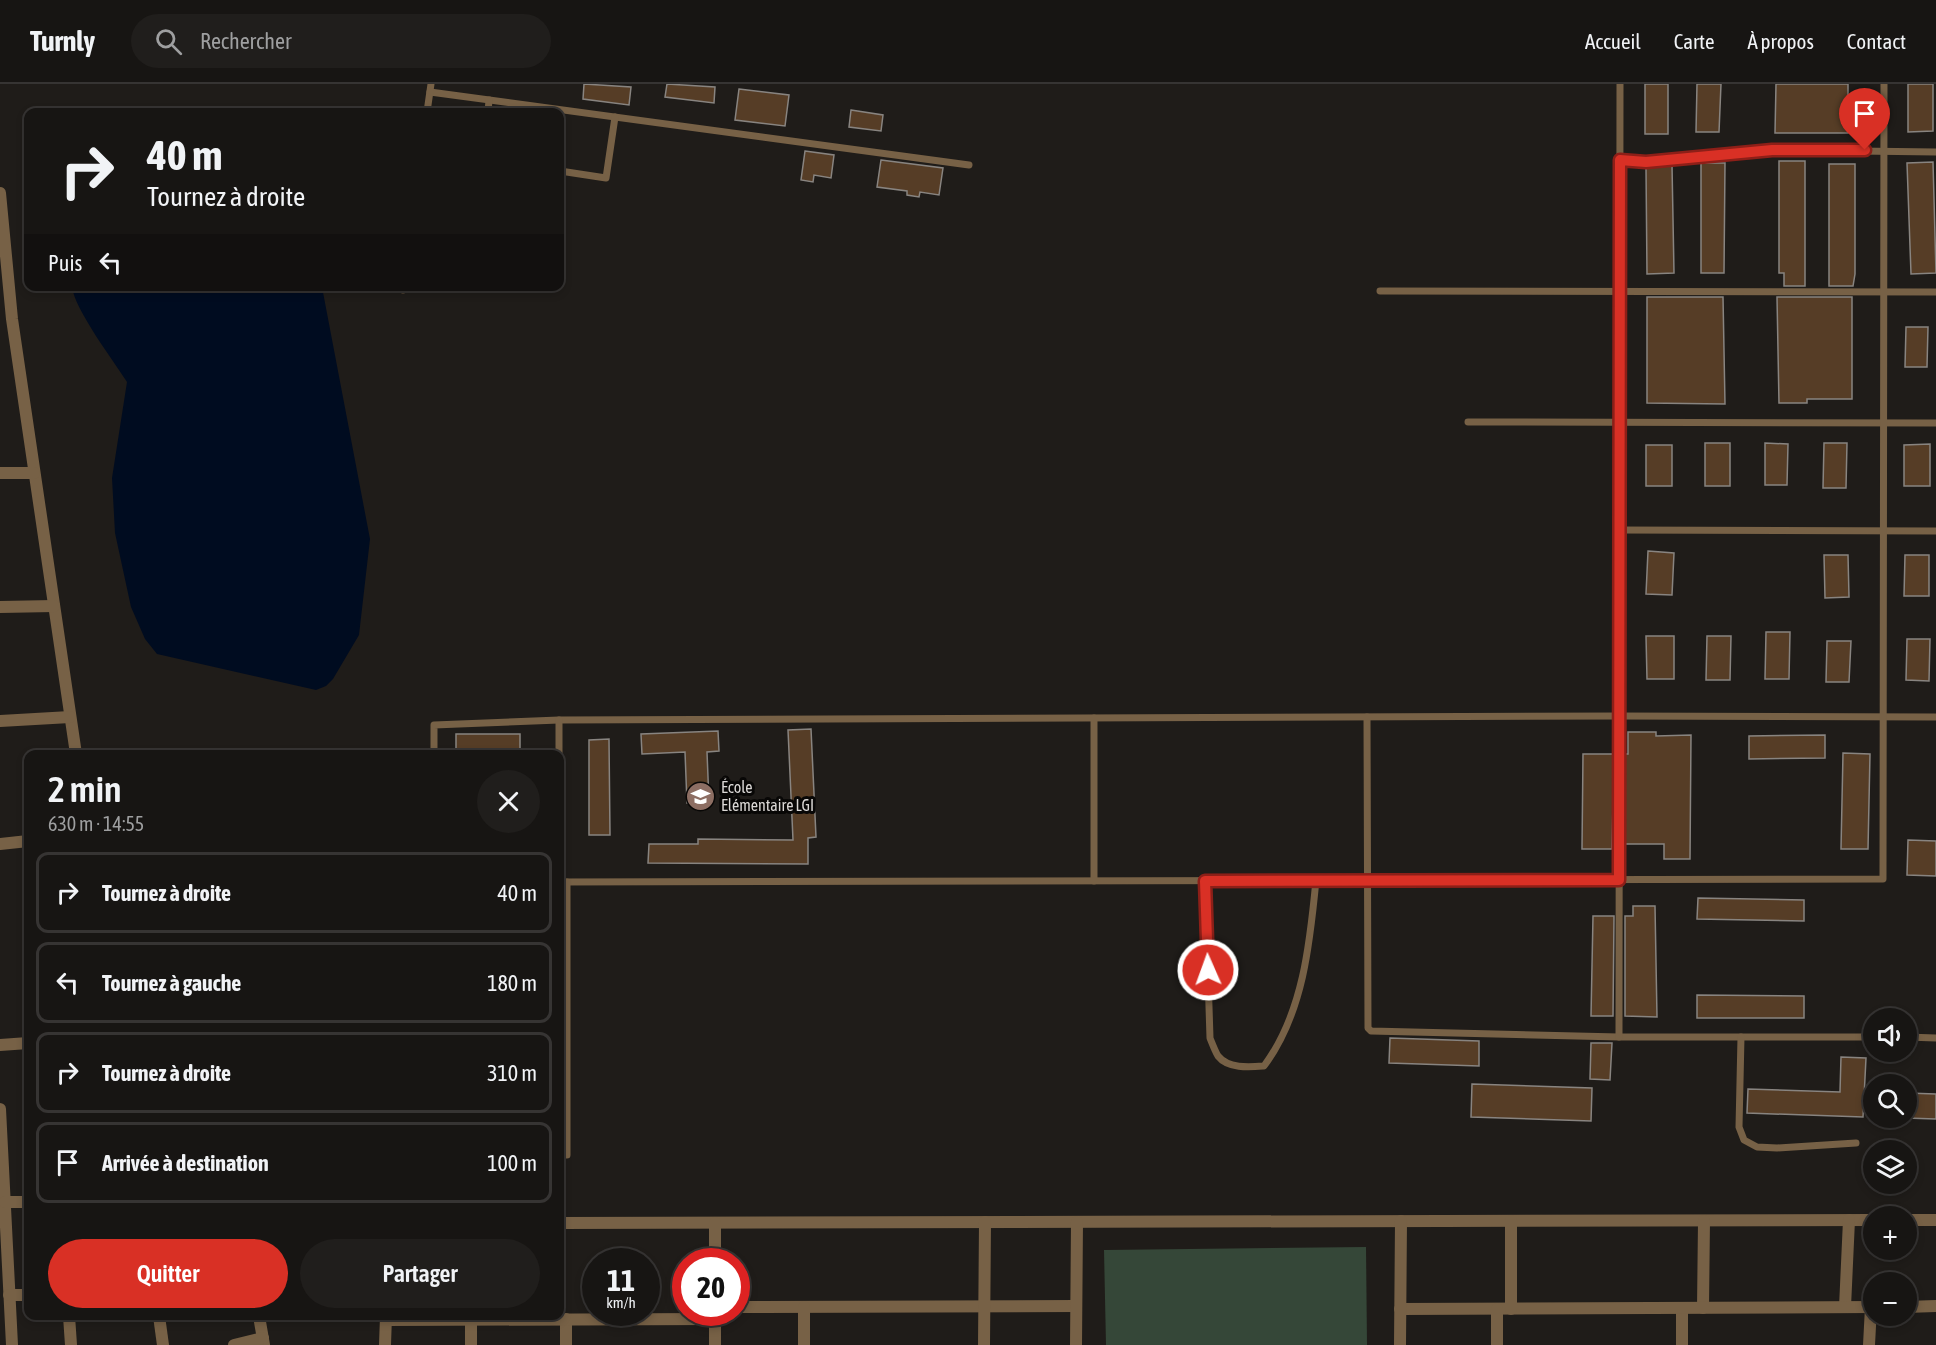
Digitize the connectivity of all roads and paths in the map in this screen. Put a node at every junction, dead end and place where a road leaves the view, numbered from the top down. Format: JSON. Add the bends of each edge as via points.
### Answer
{"nodes":[{"id":1,"x":1620,"y":84,"type":"edge"},
{"id":2,"x":1884,"y":84,"type":"edge"},
{"id":3,"x":430,"y":88,"type":"edge"},
{"id":4,"x":489,"y":100,"type":"junction"},
{"id":5,"x":428,"y":108,"type":"edge"},
{"id":6,"x":488,"y":108,"type":"edge"},
{"id":7,"x":548,"y":108,"type":"edge"},
{"id":8,"x":564,"y":110,"type":"edge"},
{"id":9,"x":615,"y":117,"type":"junction"},
{"id":10,"x":1884,"y":150,"type":"junction"},
{"id":11,"x":1936,"y":152,"type":"edge"},
{"id":12,"x":1620,"y":160,"type":"junction"},
{"id":13,"x":969,"y":165,"type":"dead end"},
{"id":14,"x":564,"y":172,"type":"edge"},
{"id":15,"x":0,"y":193,"type":"edge"},
{"id":16,"x":1380,"y":291,"type":"dead end"},
{"id":17,"x":1620,"y":291,"type":"junction"},
{"id":18,"x":1883,"y":292,"type":"junction"},
{"id":19,"x":1936,"y":292,"type":"edge"},
{"id":20,"x":6,"y":320,"type":"edge"},
{"id":21,"x":1468,"y":422,"type":"dead end"},
{"id":22,"x":1619,"y":422,"type":"junction"},
{"id":23,"x":1883,"y":423,"type":"junction"},
{"id":24,"x":1936,"y":423,"type":"edge"},
{"id":25,"x":0,"y":473,"type":"edge"},
{"id":26,"x":34,"y":473,"type":"junction"},
{"id":27,"x":1619,"y":530,"type":"junction"},
{"id":28,"x":1883,"y":531,"type":"junction"},
{"id":29,"x":1936,"y":531,"type":"edge"},
{"id":30,"x":54,"y":606,"type":"junction"},
{"id":31,"x":0,"y":607,"type":"edge"},
{"id":32,"x":1619,"y":716,"type":"junction"},
{"id":33,"x":70,"y":717,"type":"junction"},
{"id":34,"x":1367,"y":717,"type":"junction"},
{"id":35,"x":1883,"y":717,"type":"junction"},
{"id":36,"x":1936,"y":717,"type":"edge"},
{"id":37,"x":1094,"y":718,"type":"junction"},
{"id":38,"x":559,"y":720,"type":"junction"},
{"id":39,"x":0,"y":721,"type":"edge"},
{"id":40,"x":75,"y":750,"type":"edge"},
{"id":41,"x":434,"y":750,"type":"edge"},
{"id":42,"x":559,"y":750,"type":"edge"},
{"id":43,"x":24,"y":841,"type":"edge"},
{"id":44,"x":0,"y":844,"type":"edge"},
{"id":45,"x":1316,"y":880,"type":"junction"},
{"id":46,"x":1369,"y":880,"type":"junction"},
{"id":47,"x":1619,"y":880,"type":"junction"},
{"id":48,"x":1094,"y":881,"type":"junction"},
{"id":49,"x":1205,"y":881,"type":"junction"},
{"id":50,"x":564,"y":882,"type":"edge"},
{"id":51,"x":564,"y":950,"type":"edge"},
{"id":52,"x":1619,"y":1037,"type":"junction"},
{"id":53,"x":1741,"y":1037,"type":"junction"},
{"id":54,"x":1863,"y":1038,"type":"edge"},
{"id":55,"x":1917,"y":1038,"type":"edge"},
{"id":56,"x":1936,"y":1038,"type":"edge"},
{"id":57,"x":24,"y":1043,"type":"edge"},
{"id":58,"x":0,"y":1045,"type":"edge"},
{"id":59,"x":0,"y":1109,"type":"edge"},
{"id":60,"x":1856,"y":1143,"type":"dead end"},
{"id":61,"x":564,"y":1155,"type":"edge"},
{"id":62,"x":5,"y":1202,"type":"junction"},
{"id":63,"x":24,"y":1202,"type":"edge"},
{"id":64,"x":1849,"y":1220,"type":"junction"},
{"id":65,"x":1863,"y":1220,"type":"edge"},
{"id":66,"x":1917,"y":1220,"type":"edge"},
{"id":67,"x":1936,"y":1220,"type":"edge"},
{"id":68,"x":1401,"y":1221,"type":"junction"},
{"id":69,"x":1511,"y":1221,"type":"junction"},
{"id":70,"x":1704,"y":1221,"type":"junction"},
{"id":71,"x":985,"y":1222,"type":"junction"},
{"id":72,"x":1077,"y":1222,"type":"junction"},
{"id":73,"x":564,"y":1223,"type":"edge"},
{"id":74,"x":714,"y":1223,"type":"junction"},
{"id":75,"x":715,"y":1248,"type":"edge"},
{"id":76,"x":9,"y":1295,"type":"junction"},
{"id":77,"x":24,"y":1295,"type":"edge"},
{"id":78,"x":985,"y":1306,"type":"junction"},
{"id":79,"x":1076,"y":1306,"type":"junction"},
{"id":80,"x":1917,"y":1306,"type":"edge"},
{"id":81,"x":1936,"y":1306,"type":"edge"},
{"id":82,"x":750,"y":1307,"type":"edge"},
{"id":83,"x":804,"y":1307,"type":"junction"},
{"id":84,"x":1845,"y":1307,"type":"junction"},
{"id":85,"x":1863,"y":1307,"type":"edge"},
{"id":86,"x":1682,"y":1308,"type":"junction"},
{"id":87,"x":1703,"y":1308,"type":"junction"},
{"id":88,"x":1400,"y":1309,"type":"junction"},
{"id":89,"x":1497,"y":1309,"type":"junction"},
{"id":90,"x":1511,"y":1309,"type":"junction"},
{"id":91,"x":672,"y":1317,"type":"edge"},
{"id":92,"x":566,"y":1319,"type":"joint"},
{"id":93,"x":69,"y":1320,"type":"edge"},
{"id":94,"x":160,"y":1320,"type":"edge"},
{"id":95,"x":260,"y":1320,"type":"edge"},
{"id":96,"x":386,"y":1320,"type":"edge"},
{"id":97,"x":471,"y":1320,"type":"edge"},
{"id":98,"x":715,"y":1326,"type":"edge"},
{"id":99,"x":1870,"y":1326,"type":"edge"},
{"id":100,"x":263,"y":1342,"type":"edge"},
{"id":101,"x":12,"y":1345,"type":"edge"},
{"id":102,"x":70,"y":1345,"type":"edge"},
{"id":103,"x":163,"y":1345,"type":"edge"},
{"id":104,"x":234,"y":1345,"type":"edge"},
{"id":105,"x":385,"y":1345,"type":"edge"},
{"id":106,"x":471,"y":1345,"type":"edge"},
{"id":107,"x":566,"y":1345,"type":"edge"},
{"id":108,"x":715,"y":1345,"type":"edge"},
{"id":109,"x":804,"y":1345,"type":"edge"},
{"id":110,"x":984,"y":1345,"type":"edge"},
{"id":111,"x":1076,"y":1345,"type":"edge"},
{"id":112,"x":1400,"y":1345,"type":"edge"},
{"id":113,"x":1497,"y":1345,"type":"edge"},
{"id":114,"x":1682,"y":1345,"type":"edge"},
{"id":115,"x":1869,"y":1345,"type":"edge"}],
"edges":[{"from":1,"to":12,"type":"lane"},
{"from":2,"to":10,"type":"lane"},
{"from":3,"to":4,"type":"lane"},
{"from":3,"to":5,"type":"lane"},
{"from":4,"to":6,"type":"lane"},
{"from":4,"to":7,"type":"lane"},
{"from":8,"to":9,"type":"lane"},
{"from":9,"to":13,"type":"lane"},
{"from":9,"to":14,"type":"lane","via":[[606,177]]},
{"from":10,"to":11,"type":"lane"},
{"from":10,"to":12,"type":"lane","via":[[1772,150],[1646,162]]},
{"from":10,"to":18,"type":"lane"},
{"from":12,"to":17,"type":"lane"},
{"from":15,"to":20,"type":"street"},
{"from":16,"to":17,"type":"lane"},
{"from":17,"to":18,"type":"lane"},
{"from":17,"to":22,"type":"lane"},
{"from":18,"to":19,"type":"lane"},
{"from":18,"to":23,"type":"lane"},
{"from":20,"to":26,"type":"street"},
{"from":21,"to":22,"type":"lane"},
{"from":22,"to":23,"type":"lane"},
{"from":22,"to":27,"type":"lane"},
{"from":23,"to":24,"type":"lane"},
{"from":23,"to":28,"type":"lane"},
{"from":25,"to":26,"type":"street"},
{"from":26,"to":30,"type":"street"},
{"from":27,"to":28,"type":"lane"},
{"from":27,"to":32,"type":"lane"},
{"from":28,"to":29,"type":"lane"},
{"from":28,"to":35,"type":"lane"},
{"from":30,"to":31,"type":"street"},
{"from":30,"to":33,"type":"street"},
{"from":32,"to":34,"type":"lane"},
{"from":32,"to":35,"type":"lane"},
{"from":32,"to":47,"type":"lane"},
{"from":33,"to":39,"type":"street"},
{"from":33,"to":40,"type":"street"},
{"from":34,"to":37,"type":"lane"},
{"from":34,"to":46,"type":"lane"},
{"from":35,"to":36,"type":"lane"},
{"from":35,"to":47,"type":"lane","via":[[1883,879]]},
{"from":37,"to":38,"type":"lane"},
{"from":37,"to":48,"type":"lane"},
{"from":38,"to":41,"type":"lane","via":[[434,725]]},
{"from":38,"to":42,"type":"lane"},
{"from":43,"to":44,"type":"street"},
{"from":45,"to":46,"type":"lane"},
{"from":45,"to":49,"type":"lane"},
{"from":45,"to":49,"type":"lane","via":[[1311,933],[1296,1002],[1277,1049],[1264,1066],[1247,1067],[1228,1064],[1218,1056],[1210,1038]]},
{"from":46,"to":47,"type":"lane"},
{"from":46,"to":52,"type":"lane","via":[[1371,1030]]},
{"from":47,"to":52,"type":"lane"},
{"from":48,"to":49,"type":"lane"},
{"from":48,"to":50,"type":"lane"},
{"from":51,"to":61,"type":"lane"},
{"from":52,"to":53,"type":"lane"},
{"from":53,"to":54,"type":"lane"},
{"from":53,"to":60,"type":"lane","via":[[1739,1127],[1744,1140],[1757,1147]]},
{"from":55,"to":56,"type":"lane"},
{"from":57,"to":58,"type":"street"},
{"from":59,"to":62,"type":"street"},
{"from":62,"to":63,"type":"street"},
{"from":62,"to":76,"type":"street"},
{"from":64,"to":65,"type":"street"},
{"from":64,"to":70,"type":"street"},
{"from":64,"to":84,"type":"street"},
{"from":66,"to":67,"type":"street"},
{"from":68,"to":69,"type":"street"},
{"from":68,"to":72,"type":"street"},
{"from":68,"to":88,"type":"street"},
{"from":69,"to":70,"type":"street"},
{"from":69,"to":90,"type":"street"},
{"from":70,"to":87,"type":"street"},
{"from":71,"to":72,"type":"street"},
{"from":71,"to":74,"type":"street"},
{"from":71,"to":78,"type":"street"},
{"from":72,"to":79,"type":"street"},
{"from":73,"to":74,"type":"street"},
{"from":74,"to":75,"type":"street"},
{"from":76,"to":77,"type":"street"},
{"from":76,"to":101,"type":"street"},
{"from":78,"to":79,"type":"street"},
{"from":78,"to":83,"type":"street"},
{"from":78,"to":110,"type":"street"},
{"from":79,"to":111,"type":"street"},
{"from":80,"to":81,"type":"street"},
{"from":82,"to":83,"type":"street"},
{"from":83,"to":109,"type":"street"},
{"from":84,"to":85,"type":"street"},
{"from":84,"to":87,"type":"street"},
{"from":86,"to":87,"type":"street"},
{"from":86,"to":90,"type":"street"},
{"from":86,"to":114,"type":"street"},
{"from":88,"to":89,"type":"street"},
{"from":88,"to":112,"type":"street"},
{"from":89,"to":90,"type":"street"},
{"from":89,"to":113,"type":"street"},
{"from":91,"to":92,"type":"street"},
{"from":92,"to":107,"type":"street"},
{"from":93,"to":102,"type":"street"},
{"from":94,"to":103,"type":"street"},
{"from":95,"to":100,"type":"street"},
{"from":96,"to":105,"type":"street"},
{"from":97,"to":106,"type":"street"},
{"from":98,"to":108,"type":"street"},
{"from":99,"to":115,"type":"street"},
{"from":100,"to":104,"type":"street"}]}
